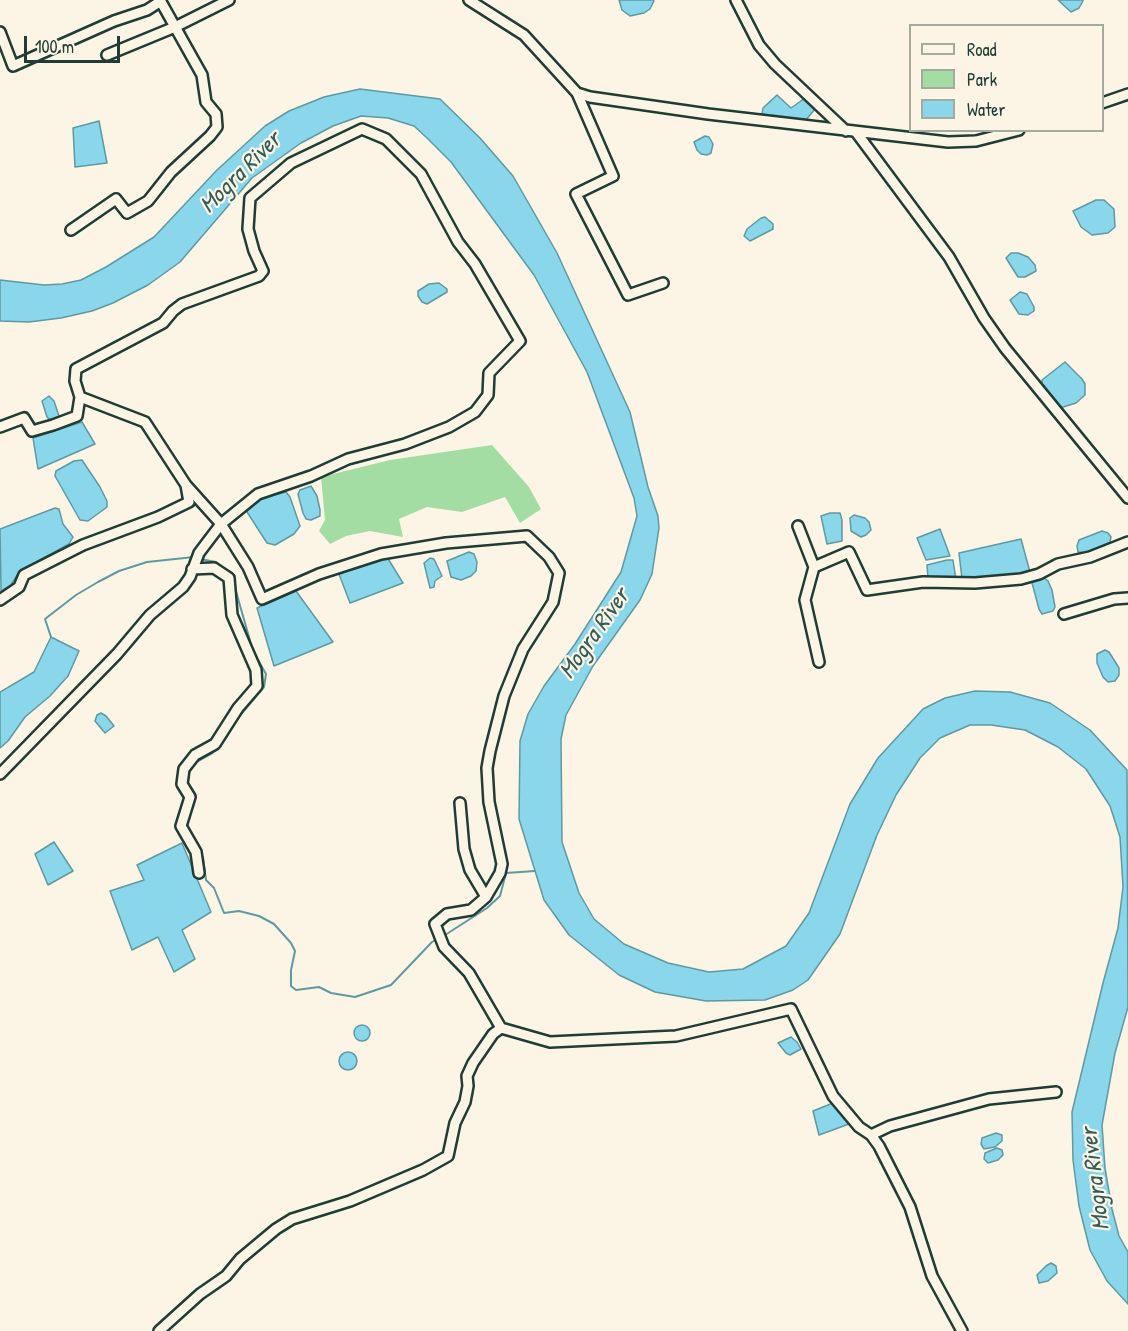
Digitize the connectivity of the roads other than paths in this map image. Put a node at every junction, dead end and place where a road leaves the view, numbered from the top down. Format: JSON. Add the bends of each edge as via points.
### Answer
{"nodes":[{"id":1,"x":229,"y":0,"type":"edge"},
{"id":2,"x":469,"y":0,"type":"edge"},
{"id":3,"x":736,"y":0,"type":"edge"},
{"id":4,"x":160,"y":1,"type":"edge"},
{"id":5,"x":175,"y":27,"type":"junction"},
{"id":6,"x":0,"y":32,"type":"edge"},
{"id":7,"x":107,"y":55,"type":"dead end"},
{"id":8,"x":576,"y":93,"type":"junction"},
{"id":9,"x":1128,"y":94,"type":"edge"},
{"id":10,"x":1104,"y":102,"type":"edge"},
{"id":11,"x":851,"y":131,"type":"junction"},
{"id":12,"x":1012,"y":132,"type":"edge"},
{"id":13,"x":71,"y":230,"type":"dead end"},
{"id":14,"x":663,"y":284,"type":"dead end"},
{"id":15,"x":80,"y":397,"type":"junction"},
{"id":16,"x":0,"y":427,"type":"edge"},
{"id":17,"x":186,"y":485,"type":"junction"},
{"id":18,"x":1128,"y":498,"type":"edge"},
{"id":19,"x":221,"y":524,"type":"junction"},
{"id":20,"x":798,"y":526,"type":"dead end"},
{"id":21,"x":1128,"y":542,"type":"edge"},
{"id":22,"x":814,"y":567,"type":"junction"},
{"id":23,"x":192,"y":569,"type":"junction"},
{"id":24,"x":1128,"y":598,"type":"edge"},
{"id":25,"x":0,"y":600,"type":"edge"},
{"id":26,"x":1064,"y":614,"type":"dead end"},
{"id":27,"x":819,"y":662,"type":"dead end"},
{"id":28,"x":0,"y":774,"type":"edge"},
{"id":29,"x":460,"y":803,"type":"dead end"},
{"id":30,"x":199,"y":873,"type":"dead end"},
{"id":31,"x":486,"y":897,"type":"junction"},
{"id":32,"x":501,"y":1028,"type":"junction"},
{"id":33,"x":1056,"y":1092,"type":"dead end"},
{"id":34,"x":870,"y":1136,"type":"junction"},
{"id":35,"x":159,"y":1331,"type":"edge"},
{"id":36,"x":962,"y":1331,"type":"edge"}],
"edges":[{"from":1,"to":5,"type":"street"},
{"from":2,"to":8,"type":"street","via":[[524,35]]},
{"from":3,"to":11,"type":"street","via":[[759,45]]},
{"from":4,"to":5,"type":"street"},
{"from":4,"to":6,"type":"street","via":[[13,66]]},
{"from":5,"to":7,"type":"street"},
{"from":5,"to":13,"type":"street","via":[[202,75],[206,102],[216,114],[217,127],[148,201],[127,213],[116,199]]},
{"from":8,"to":11,"type":"street"},
{"from":8,"to":14,"type":"street","via":[[613,176],[576,194],[628,295]]},
{"from":9,"to":10,"type":"street"},
{"from":11,"to":12,"type":"street","via":[[961,142]]},
{"from":11,"to":18,"type":"street","via":[[949,258],[1005,348]]},
{"from":15,"to":16,"type":"street","via":[[77,416],[53,425],[32,431],[24,418]]},
{"from":15,"to":17,"type":"street","via":[[145,422]]},
{"from":15,"to":19,"type":"street","via":[[76,369],[163,323],[182,304],[259,276],[263,271],[249,229],[250,198],[266,184],[291,163],[362,129],[386,139],[421,174],[520,341],[489,373],[488,395],[475,412],[405,444],[348,459],[258,494]]},
{"from":17,"to":19,"type":"street"},
{"from":17,"to":25,"type":"street","via":[[189,502],[83,545],[24,575],[19,587]]},
{"from":19,"to":23,"type":"street"},
{"from":19,"to":31,"type":"street","via":[[248,567],[262,600],[354,561],[446,543],[527,536],[549,557],[559,573],[553,602],[523,649],[504,696],[490,751],[489,802],[502,864]]},
{"from":20,"to":22,"type":"street"},
{"from":21,"to":22,"type":"street","via":[[1021,579],[996,582],[923,582],[867,590],[849,552]]},
{"from":22,"to":27,"type":"street","via":[[805,600]]},
{"from":23,"to":28,"type":"street","via":[[183,587],[150,615]]},
{"from":23,"to":30,"type":"street","via":[[214,568],[229,578],[232,615],[256,670],[257,686],[215,744],[195,755],[184,769],[182,784],[190,797],[181,826],[196,852]]},
{"from":24,"to":26,"type":"street"},
{"from":29,"to":31,"type":"street","via":[[464,849],[470,870]]},
{"from":31,"to":32,"type":"street","via":[[471,910],[447,914],[435,924],[444,947],[469,973]]},
{"from":32,"to":34,"type":"street","via":[[550,1042],[676,1036],[791,1009],[833,1096]]},
{"from":32,"to":35,"type":"street","via":[[472,1063],[448,1156],[350,1201],[292,1219]]},
{"from":33,"to":34,"type":"street","via":[[989,1099],[890,1126]]},
{"from":34,"to":36,"type":"street","via":[[910,1207],[932,1276]]}]}
